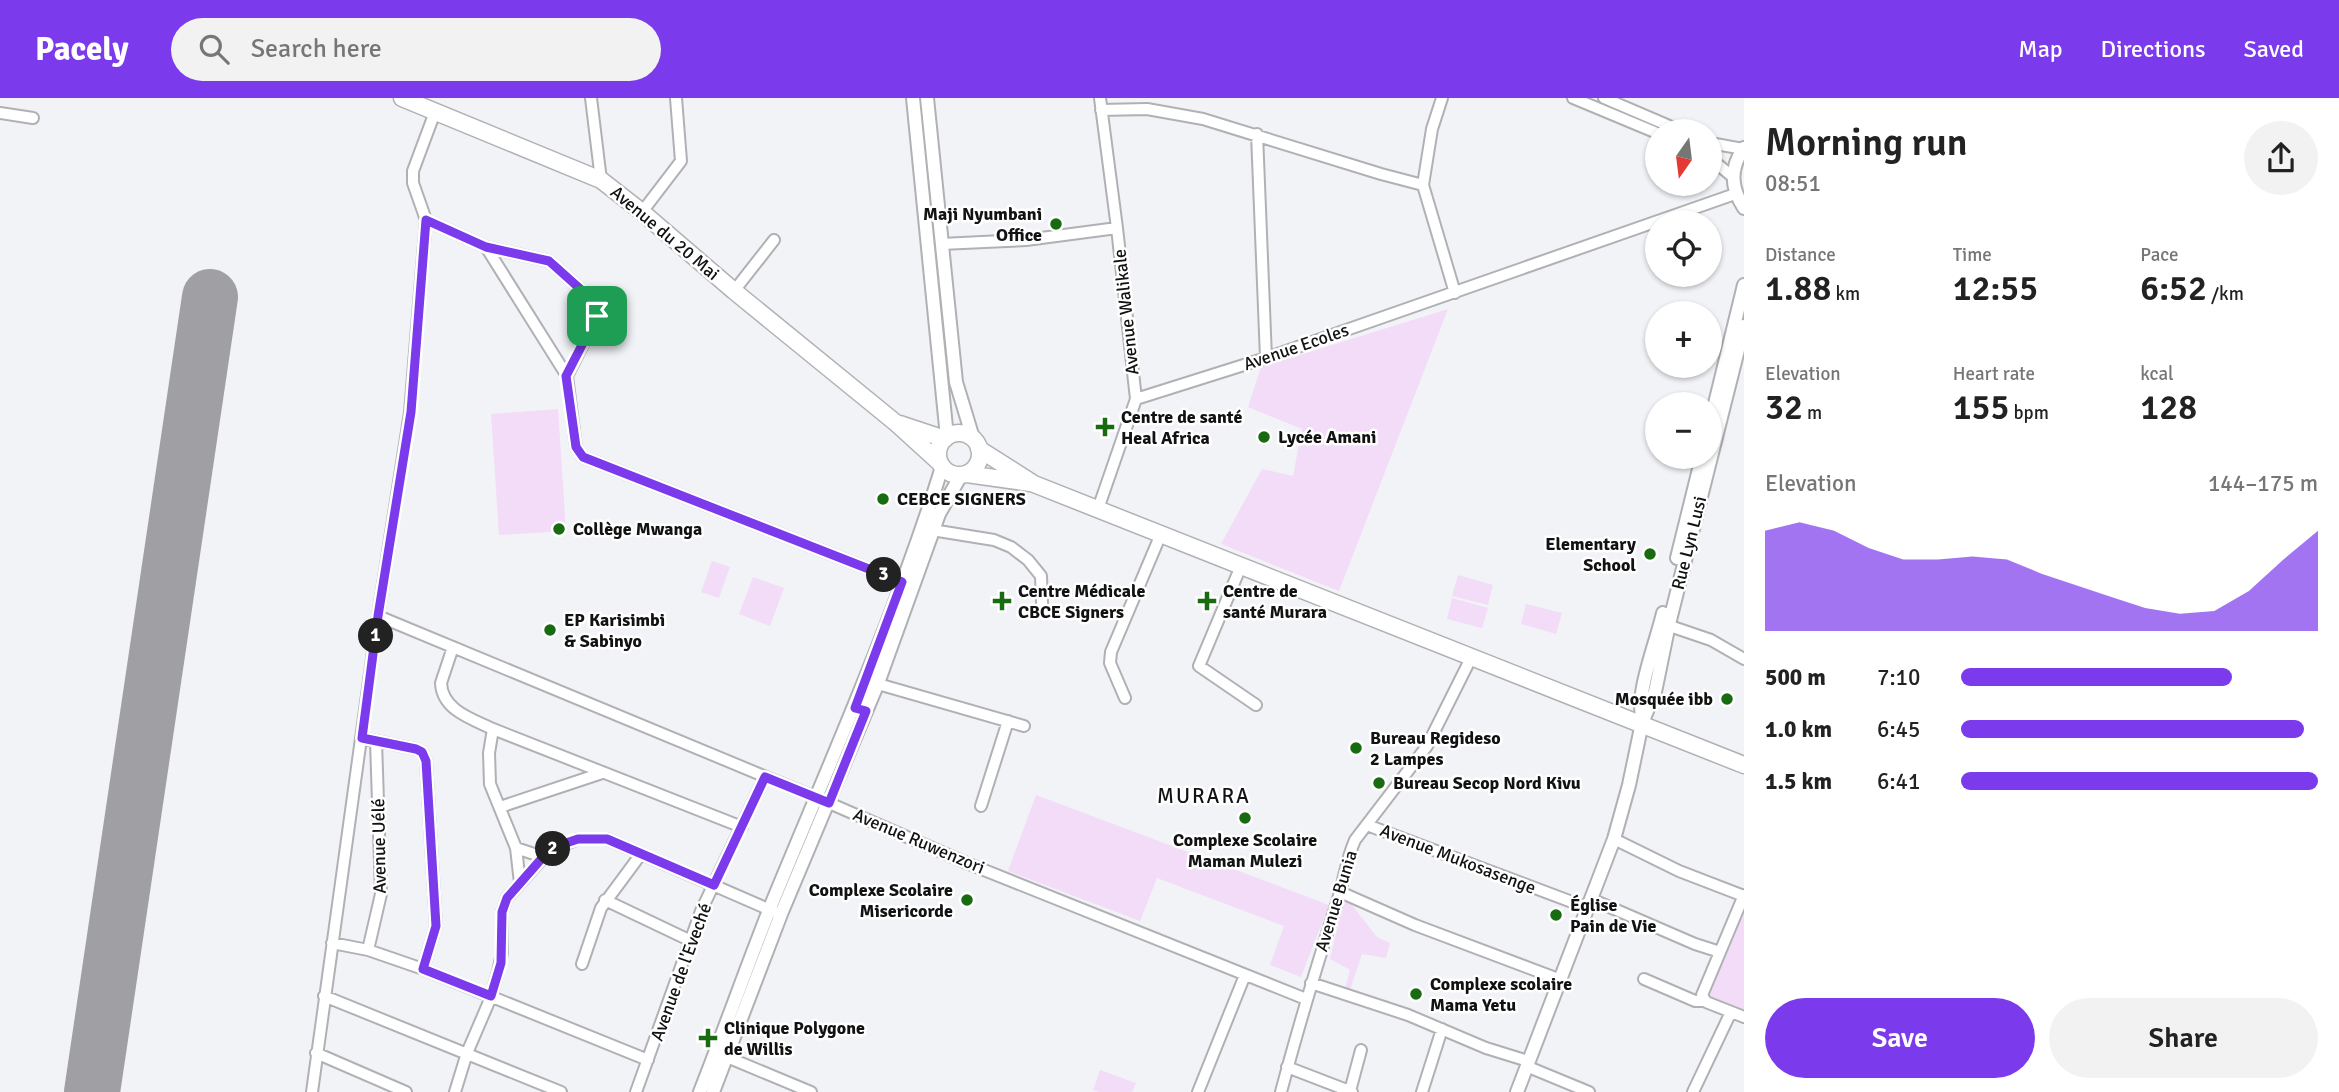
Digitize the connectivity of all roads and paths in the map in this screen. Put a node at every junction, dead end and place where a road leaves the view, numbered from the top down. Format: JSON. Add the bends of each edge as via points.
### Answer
{"nodes":[{"id":1,"x":402,"y":98,"type":"edge"},
{"id":2,"x":592,"y":98,"type":"edge"},
{"id":3,"x":676,"y":98,"type":"edge"},
{"id":4,"x":913,"y":98,"type":"edge"},
{"id":5,"x":927,"y":98,"type":"edge"},
{"id":6,"x":1100,"y":98,"type":"edge"},
{"id":7,"x":1442,"y":98,"type":"edge"},
{"id":8,"x":1573,"y":98,"type":"edge"},
{"id":9,"x":1604,"y":98,"type":"edge"},
{"id":10,"x":1101,"y":110,"type":"junction"},
{"id":11,"x":435,"y":112,"type":"junction"},
{"id":12,"x":0,"y":113,"type":"edge"},
{"id":13,"x":33,"y":118,"type":"dead end"},
{"id":14,"x":1653,"y":119,"type":"edge"},
{"id":15,"x":1645,"y":128,"type":"edge"},
{"id":16,"x":1257,"y":134,"type":"junction"},
{"id":17,"x":1722,"y":145,"type":"edge"},
{"id":18,"x":1744,"y":148,"type":"edge"},
{"id":19,"x":1722,"y":168,"type":"edge"},
{"id":20,"x":1733,"y":177,"type":"junction"},
{"id":21,"x":601,"y":180,"type":"junction"},
{"id":22,"x":1423,"y":185,"type":"junction"},
{"id":23,"x":1735,"y":194,"type":"junction"},
{"id":24,"x":1744,"y":208,"type":"edge"},
{"id":25,"x":642,"y":212,"type":"junction"},
{"id":26,"x":426,"y":220,"type":"junction"},
{"id":27,"x":1117,"y":228,"type":"junction"},
{"id":28,"x":774,"y":240,"type":"dead end"},
{"id":29,"x":941,"y":244,"type":"junction"},
{"id":30,"x":486,"y":247,"type":"junction"},
{"id":31,"x":1744,"y":285,"type":"edge"},
{"id":32,"x":734,"y":291,"type":"junction"},
{"id":33,"x":1455,"y":293,"type":"junction"},
{"id":34,"x":1744,"y":326,"type":"edge"},
{"id":35,"x":1266,"y":358,"type":"junction"},
{"id":36,"x":566,"y":376,"type":"junction"},
{"id":37,"x":1718,"y":392,"type":"edge"},
{"id":38,"x":1136,"y":399,"type":"junction"},
{"id":39,"x":896,"y":423,"type":"junction"},
{"id":40,"x":946,"y":438,"type":"junction"},
{"id":41,"x":976,"y":444,"type":"junction"},
{"id":42,"x":941,"y":465,"type":"junction"},
{"id":43,"x":1699,"y":469,"type":"edge"},
{"id":44,"x":964,"y":474,"type":"junction"},
{"id":45,"x":1034,"y":484,"type":"junction"},
{"id":46,"x":1098,"y":509,"type":"junction"},
{"id":47,"x":932,"y":530,"type":"junction"},
{"id":48,"x":1161,"y":534,"type":"junction"},
{"id":49,"x":1241,"y":566,"type":"junction"},
{"id":50,"x":902,"y":582,"type":"junction"},
{"id":51,"x":1042,"y":603,"type":"dead end"},
{"id":52,"x":378,"y":616,"type":"junction"},
{"id":53,"x":1665,"y":624,"type":"junction"},
{"id":54,"x":453,"y":648,"type":"junction"},
{"id":55,"x":1472,"y":656,"type":"junction"},
{"id":56,"x":1744,"y":659,"type":"edge"},
{"id":57,"x":872,"y":682,"type":"junction"},
{"id":58,"x":1125,"y":698,"type":"dead end"},
{"id":59,"x":1256,"y":705,"type":"dead end"},
{"id":60,"x":1642,"y":720,"type":"junction"},
{"id":61,"x":1008,"y":721,"type":"junction"},
{"id":62,"x":1024,"y":726,"type":"dead end"},
{"id":63,"x":493,"y":729,"type":"junction"},
{"id":64,"x":362,"y":738,"type":"junction"},
{"id":65,"x":376,"y":741,"type":"junction"},
{"id":66,"x":1744,"y":765,"type":"edge"},
{"id":67,"x":602,"y":773,"type":"junction"},
{"id":68,"x":765,"y":777,"type":"junction"},
{"id":69,"x":823,"y":801,"type":"junction"},
{"id":70,"x":981,"y":806,"type":"dead end"},
{"id":71,"x":500,"y":807,"type":"junction"},
{"id":72,"x":1367,"y":825,"type":"junction"},
{"id":73,"x":742,"y":827,"type":"junction"},
{"id":74,"x":1614,"y":839,"type":"junction"},
{"id":75,"x":516,"y":848,"type":"junction"},
{"id":76,"x":641,"y":854,"type":"junction"},
{"id":77,"x":543,"y":857,"type":"junction"},
{"id":78,"x":520,"y":883,"type":"junction"},
{"id":79,"x":714,"y":885,"type":"junction"},
{"id":80,"x":1340,"y":891,"type":"junction"},
{"id":81,"x":1744,"y":895,"type":"edge"},
{"id":82,"x":606,"y":900,"type":"junction"},
{"id":83,"x":1590,"y":903,"type":"junction"},
{"id":84,"x":775,"y":912,"type":"junction"},
{"id":85,"x":689,"y":940,"type":"junction"},
{"id":86,"x":332,"y":943,"type":"junction"},
{"id":87,"x":368,"y":950,"type":"junction"},
{"id":88,"x":1720,"y":952,"type":"junction"},
{"id":89,"x":582,"y":964,"type":"dead end"},
{"id":90,"x":423,"y":969,"type":"junction"},
{"id":91,"x":1245,"y":975,"type":"junction"},
{"id":92,"x":1644,"y":979,"type":"dead end"},
{"id":93,"x":1561,"y":981,"type":"junction"},
{"id":94,"x":1311,"y":984,"type":"junction"},
{"id":95,"x":324,"y":996,"type":"junction"},
{"id":96,"x":491,"y":996,"type":"junction"},
{"id":97,"x":1306,"y":999,"type":"junction"},
{"id":98,"x":1704,"y":1001,"type":"junction"},
{"id":99,"x":1731,"y":1012,"type":"junction"},
{"id":100,"x":1744,"y":1017,"type":"edge"},
{"id":101,"x":1442,"y":1029,"type":"junction"},
{"id":102,"x":1361,"y":1050,"type":"dead end"},
{"id":103,"x":316,"y":1053,"type":"junction"},
{"id":104,"x":467,"y":1054,"type":"junction"},
{"id":105,"x":722,"y":1055,"type":"junction"},
{"id":106,"x":648,"y":1060,"type":"junction"},
{"id":107,"x":1527,"y":1063,"type":"junction"},
{"id":108,"x":1287,"y":1067,"type":"junction"},
{"id":109,"x":779,"y":1080,"type":"junction"},
{"id":110,"x":312,"y":1092,"type":"edge"},
{"id":111,"x":406,"y":1092,"type":"edge"},
{"id":112,"x":455,"y":1092,"type":"edge"},
{"id":113,"x":561,"y":1092,"type":"edge"},
{"id":114,"x":636,"y":1092,"type":"edge"},
{"id":115,"x":700,"y":1092,"type":"edge"},
{"id":116,"x":713,"y":1092,"type":"edge"},
{"id":117,"x":774,"y":1092,"type":"edge"},
{"id":118,"x":811,"y":1092,"type":"edge"},
{"id":119,"x":1198,"y":1092,"type":"edge"},
{"id":120,"x":1280,"y":1092,"type":"edge"},
{"id":121,"x":1351,"y":1092,"type":"edge"},
{"id":122,"x":1422,"y":1092,"type":"edge"},
{"id":123,"x":1517,"y":1092,"type":"edge"},
{"id":124,"x":1589,"y":1092,"type":"edge"},
{"id":125,"x":1693,"y":1092,"type":"edge"}],
"edges":[{"from":1,"to":11,"type":"highway","name":"Avenue du 20 Mai"},
{"from":2,"to":21,"type":"street"},
{"from":3,"to":25,"type":"street","via":[[681,161]]},
{"from":4,"to":40,"type":"main road"},
{"from":5,"to":29,"type":"main road"},
{"from":6,"to":10,"type":"street","name":"Avenue Walikale"},
{"from":7,"to":22,"type":"street"},
{"from":8,"to":15,"type":"street"},
{"from":9,"to":14,"type":"street"},
{"from":10,"to":16,"type":"street","via":[[1168,112]]},
{"from":10,"to":27,"type":"street","name":"Avenue Walikale"},
{"from":11,"to":21,"type":"highway","name":"Avenue du 20 Mai"},
{"from":11,"to":26,"type":"street","via":[[413,171]]},
{"from":12,"to":13,"type":"street"},
{"from":16,"to":22,"type":"street"},
{"from":16,"to":35,"type":"street"},
{"from":17,"to":18,"type":"street"},
{"from":18,"to":20,"type":"main road"},
{"from":19,"to":20,"type":"street"},
{"from":20,"to":23,"type":"main road"},
{"from":21,"to":25,"type":"highway","name":"Avenue du 20 Mai"},
{"from":22,"to":33,"type":"street"},
{"from":23,"to":24,"type":"main road"},
{"from":23,"to":33,"type":"street","name":"Avenue Ecoles"},
{"from":25,"to":32,"type":"highway","name":"Avenue du 20 Mai"},
{"from":26,"to":30,"type":"street"},
{"from":26,"to":52,"type":"street","via":[[411,412]]},
{"from":27,"to":29,"type":"street","via":[[1026,240]]},
{"from":27,"to":38,"type":"street","name":"Avenue Walikale"},
{"from":28,"to":32,"type":"street"},
{"from":29,"to":41,"type":"main road","via":[[956,382]]},
{"from":30,"to":36,"type":"street"},
{"from":30,"to":36,"type":"street","via":[[549,261],[596,303],[597,316]]},
{"from":31,"to":37,"type":"main road"},
{"from":32,"to":39,"type":"highway","name":"Avenue du 20 Mai"},
{"from":33,"to":35,"type":"street","name":"Avenue Ecoles"},
{"from":34,"to":53,"type":"main road","name":"Rue Lyn Lusi"},
{"from":35,"to":38,"type":"street","name":"Avenue Ecoles"},
{"from":36,"to":50,"type":"street","via":[[576,447],[583,457]]},
{"from":38,"to":46,"type":"street","name":"Avenue Walikale"},
{"from":39,"to":40,"type":"highway"},
{"from":39,"to":42,"type":"highway","name":"Avenue du 20 Mai"},
{"from":40,"to":41,"type":"highway","via":[[960,433]]},
{"from":40,"to":42,"type":"highway","via":[[939,447]]},
{"from":41,"to":44,"type":"highway","via":[[979,461]]},
{"from":41,"to":45,"type":"highway"},
{"from":42,"to":44,"type":"highway","via":[[950,474]]},
{"from":42,"to":50,"type":"main road"},
{"from":43,"to":53,"type":"main road","name":"Rue Lyn Lusi"},
{"from":44,"to":45,"type":"highway"},
{"from":44,"to":47,"type":"main road"},
{"from":45,"to":46,"type":"highway"},
{"from":46,"to":48,"type":"highway"},
{"from":47,"to":51,"type":"street","via":[[1010,547],[1041,576]]},
{"from":47,"to":57,"type":"main road"},
{"from":48,"to":49,"type":"highway"},
{"from":48,"to":58,"type":"street","via":[[1111,652],[1110,663]]},
{"from":49,"to":55,"type":"highway"},
{"from":49,"to":59,"type":"street","via":[[1199,666]]},
{"from":50,"to":57,"type":"main road"},
{"from":52,"to":54,"type":"street","name":"Avenue Ruwenzori"},
{"from":52,"to":64,"type":"street"},
{"from":53,"to":56,"type":"street","via":[[1712,640]]},
{"from":53,"to":60,"type":"main road","name":"Rue Lyn Lusi","via":[[1655,692]]},
{"from":54,"to":63,"type":"street","via":[[441,683],[443,695],[460,713]]},
{"from":54,"to":68,"type":"street","name":"Avenue Ruwenzori"},
{"from":55,"to":60,"type":"highway"},
{"from":55,"to":72,"type":"street","name":"Avenue Bunia","via":[[1427,746]]},
{"from":57,"to":61,"type":"street"},
{"from":57,"to":69,"type":"main road"},
{"from":60,"to":66,"type":"highway"},
{"from":60,"to":74,"type":"main road","name":"Rue Lyn Lusi"},
{"from":61,"to":62,"type":"street"},
{"from":61,"to":70,"type":"street"},
{"from":63,"to":67,"type":"street"},
{"from":63,"to":71,"type":"street","via":[[489,772]]},
{"from":64,"to":65,"type":"street"},
{"from":64,"to":86,"type":"street"},
{"from":65,"to":87,"type":"street","name":"Avenue Uélé","via":[[382,894]]},
{"from":65,"to":90,"type":"street","via":[[416,749],[426,761],[436,926]]},
{"from":67,"to":71,"type":"street"},
{"from":67,"to":73,"type":"street"},
{"from":68,"to":69,"type":"street","name":"Avenue Ruwenzori"},
{"from":68,"to":73,"type":"street","name":"Avenue de l'Eveché"},
{"from":69,"to":84,"type":"main road"},
{"from":69,"to":91,"type":"street","name":"Avenue Ruwenzori"},
{"from":71,"to":75,"type":"street"},
{"from":72,"to":80,"type":"street","name":"Avenue Bunia","via":[[1355,840]]},
{"from":72,"to":83,"type":"street","name":"Avenue Mukosasenge"},
{"from":73,"to":79,"type":"street","name":"Avenue de l'Eveché"},
{"from":74,"to":81,"type":"street","via":[[1679,871]]},
{"from":74,"to":83,"type":"main road","name":"Rue Lyn Lusi"},
{"from":75,"to":77,"type":"street"},
{"from":75,"to":78,"type":"street"},
{"from":76,"to":77,"type":"street","via":[[593,837],[563,844]]},
{"from":76,"to":79,"type":"street"},
{"from":76,"to":82,"type":"street"},
{"from":77,"to":78,"type":"street"},
{"from":78,"to":96,"type":"street","via":[[502,912],[501,963]]},
{"from":79,"to":84,"type":"street"},
{"from":79,"to":85,"type":"street","name":"Avenue de l'Eveché"},
{"from":80,"to":93,"type":"street"},
{"from":80,"to":94,"type":"street","name":"Avenue Bunia"},
{"from":81,"to":88,"type":"street"},
{"from":82,"to":85,"type":"street"},
{"from":82,"to":89,"type":"street"},
{"from":83,"to":88,"type":"street","name":"Avenue Mukosasenge"},
{"from":83,"to":93,"type":"main road","name":"Rue Lyn Lusi"},
{"from":84,"to":105,"type":"main road"},
{"from":85,"to":106,"type":"street","name":"Avenue de l'Eveché"},
{"from":86,"to":87,"type":"street"},
{"from":86,"to":95,"type":"street"},
{"from":87,"to":90,"type":"street"},
{"from":88,"to":98,"type":"street","via":[[1702,995]]},
{"from":90,"to":96,"type":"street"},
{"from":91,"to":97,"type":"street","name":"Avenue Ruwenzori"},
{"from":91,"to":119,"type":"street"},
{"from":92,"to":98,"type":"street"},
{"from":93,"to":107,"type":"main road","name":"Rue Lyn Lusi"},
{"from":94,"to":97,"type":"street","name":"Avenue Bunia"},
{"from":94,"to":101,"type":"street"},
{"from":95,"to":103,"type":"street"},
{"from":95,"to":104,"type":"street"},
{"from":96,"to":104,"type":"street"},
{"from":96,"to":106,"type":"street"},
{"from":97,"to":108,"type":"street","name":"Avenue Bunia"},
{"from":98,"to":99,"type":"street"},
{"from":99,"to":100,"type":"street"},
{"from":99,"to":125,"type":"street"},
{"from":101,"to":107,"type":"street"},
{"from":101,"to":122,"type":"street"},
{"from":102,"to":121,"type":"street"},
{"from":103,"to":110,"type":"street"},
{"from":103,"to":111,"type":"street"},
{"from":104,"to":112,"type":"street"},
{"from":104,"to":113,"type":"street"},
{"from":105,"to":109,"type":"street"},
{"from":105,"to":115,"type":"main road"},
{"from":105,"to":116,"type":"main road"},
{"from":106,"to":114,"type":"street","name":"Avenue de l'Eveché"},
{"from":107,"to":123,"type":"main road","name":"Rue Lyn Lusi"},
{"from":107,"to":124,"type":"street"},
{"from":108,"to":120,"type":"street","name":"Avenue Bunia"},
{"from":108,"to":121,"type":"street"},
{"from":109,"to":117,"type":"street"},
{"from":109,"to":118,"type":"street"}]}
